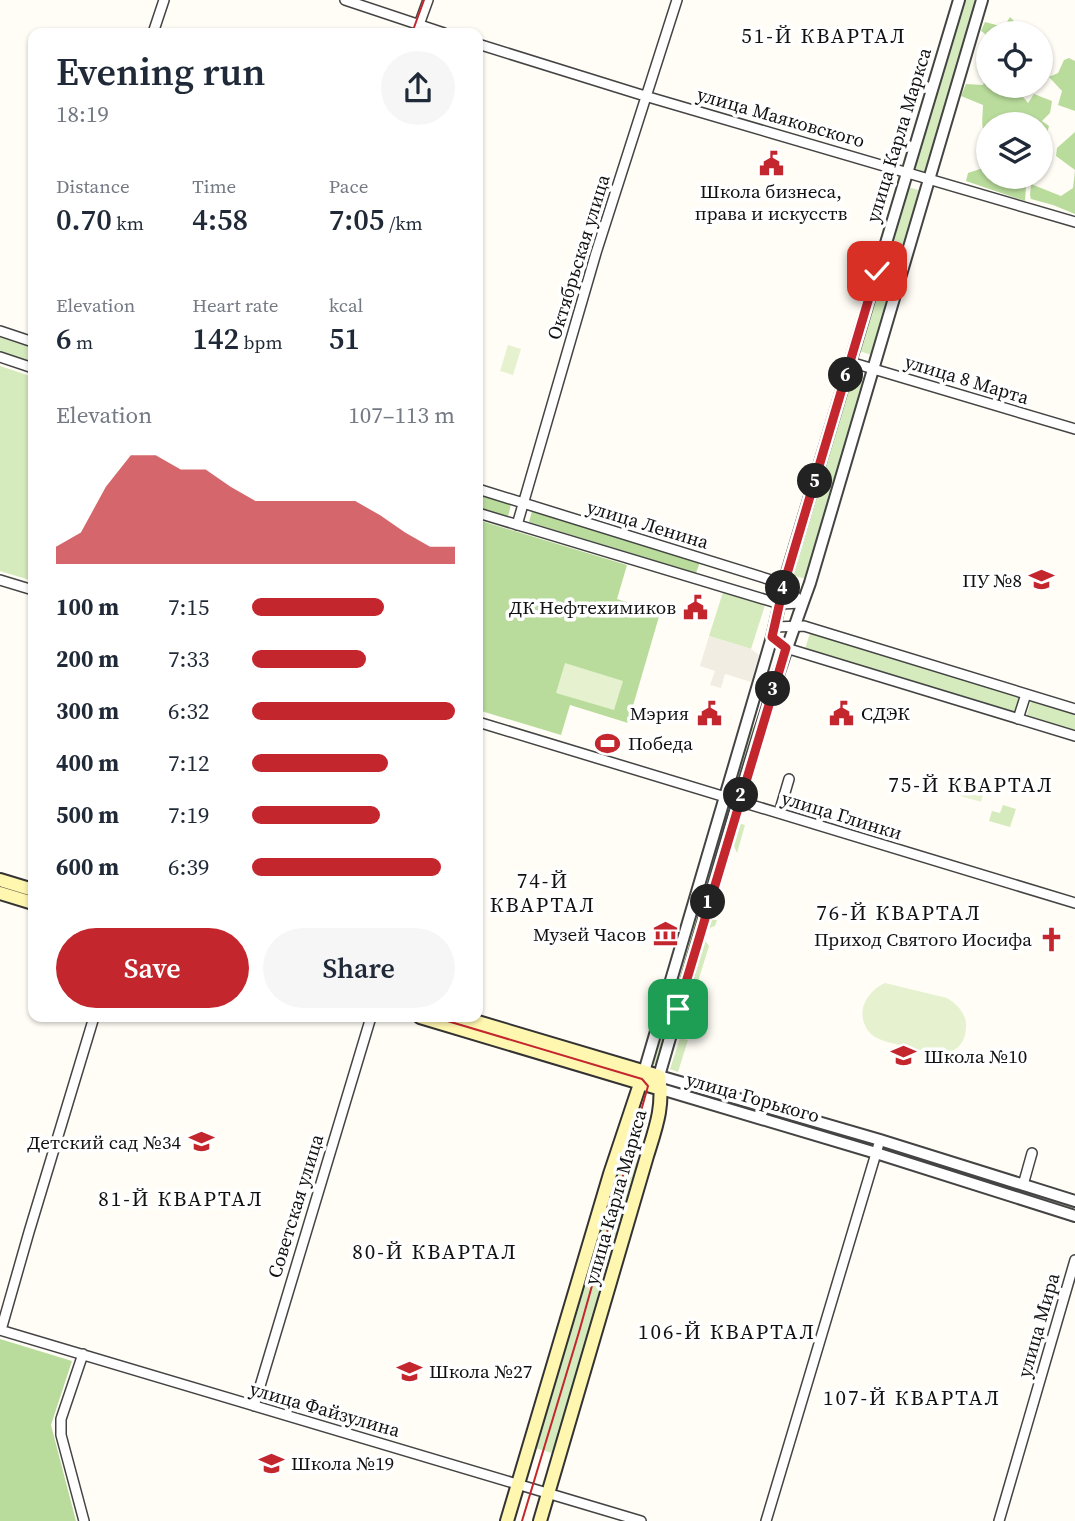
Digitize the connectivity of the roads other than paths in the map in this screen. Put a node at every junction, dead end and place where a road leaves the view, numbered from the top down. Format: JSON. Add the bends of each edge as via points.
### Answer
{"nodes":[{"id":1,"x":164,"y":0,"type":"edge"},
{"id":2,"x":345,"y":0,"type":"edge"},
{"id":3,"x":428,"y":0,"type":"edge"},
{"id":4,"x":677,"y":0,"type":"edge"},
{"id":5,"x":959,"y":0,"type":"edge"},
{"id":6,"x":982,"y":0,"type":"edge"},
{"id":7,"x":155,"y":28,"type":"edge"},
{"id":8,"x":415,"y":28,"type":"edge"},
{"id":9,"x":418,"y":28,"type":"edge"},
{"id":10,"x":483,"y":46,"type":"edge"},
{"id":11,"x":645,"y":96,"type":"junction"},
{"id":12,"x":907,"y":172,"type":"junction"},
{"id":13,"x":930,"y":179,"type":"junction"},
{"id":14,"x":1075,"y":222,"type":"edge"},
{"id":15,"x":0,"y":331,"type":"edge"},
{"id":16,"x":28,"y":340,"type":"edge"},
{"id":17,"x":0,"y":357,"type":"edge"},
{"id":18,"x":850,"y":362,"type":"junction"},
{"id":19,"x":28,"y":366,"type":"edge"},
{"id":20,"x":872,"y":369,"type":"junction"},
{"id":21,"x":1075,"y":429,"type":"edge"},
{"id":22,"x":483,"y":491,"type":"edge"},
{"id":23,"x":524,"y":504,"type":"junction"},
{"id":24,"x":483,"y":515,"type":"edge"},
{"id":25,"x":517,"y":525,"type":"junction"},
{"id":26,"x":0,"y":580,"type":"edge"},
{"id":27,"x":784,"y":584,"type":"junction"},
{"id":28,"x":28,"y":588,"type":"edge"},
{"id":29,"x":802,"y":603,"type":"junction"},
{"id":30,"x":780,"y":604,"type":"junction"},
{"id":31,"x":794,"y":625,"type":"junction"},
{"id":32,"x":773,"y":632,"type":"junction"},
{"id":33,"x":786,"y":648,"type":"junction"},
{"id":34,"x":1026,"y":694,"type":"junction"},
{"id":35,"x":1075,"y":709,"type":"edge"},
{"id":36,"x":1018,"y":719,"type":"junction"},
{"id":37,"x":483,"y":724,"type":"edge"},
{"id":38,"x":1075,"y":736,"type":"edge"},
{"id":39,"x":789,"y":779,"type":"dead end"},
{"id":40,"x":725,"y":798,"type":"junction"},
{"id":41,"x":739,"y":802,"type":"junction"},
{"id":42,"x":779,"y":813,"type":"junction"},
{"id":43,"x":0,"y":880,"type":"edge"},
{"id":44,"x":28,"y":888,"type":"edge"},
{"id":45,"x":0,"y":893,"type":"edge"},
{"id":46,"x":28,"y":901,"type":"edge"},
{"id":47,"x":1075,"y":903,"type":"edge"},
{"id":48,"x":92,"y":1022,"type":"edge"},
{"id":49,"x":369,"y":1022,"type":"edge"},
{"id":50,"x":438,"y":1022,"type":"edge"},
{"id":51,"x":476,"y":1022,"type":"edge"},
{"id":52,"x":659,"y":1076,"type":"junction"},
{"id":53,"x":642,"y":1078,"type":"junction"},
{"id":54,"x":662,"y":1089,"type":"junction"},
{"id":55,"x":733,"y":1098,"type":"junction"},
{"id":56,"x":729,"y":1111,"type":"junction"},
{"id":57,"x":880,"y":1140,"type":"junction"},
{"id":58,"x":876,"y":1153,"type":"junction"},
{"id":59,"x":1032,"y":1153,"type":"dead end"},
{"id":60,"x":1023,"y":1185,"type":"junction"},
{"id":61,"x":1075,"y":1201,"type":"edge"},
{"id":62,"x":1075,"y":1216,"type":"edge"},
{"id":63,"x":1075,"y":1260,"type":"edge"},
{"id":64,"x":1,"y":1330,"type":"edge"},
{"id":65,"x":83,"y":1354,"type":"junction"},
{"id":66,"x":254,"y":1406,"type":"junction"},
{"id":67,"x":519,"y":1484,"type":"junction"},
{"id":68,"x":548,"y":1493,"type":"junction"},
{"id":69,"x":83,"y":1521,"type":"edge"},
{"id":70,"x":508,"y":1521,"type":"edge"},
{"id":71,"x":540,"y":1521,"type":"edge"},
{"id":72,"x":641,"y":1521,"type":"edge"},
{"id":73,"x":766,"y":1521,"type":"edge"},
{"id":74,"x":999,"y":1521,"type":"edge"}],
"edges":[{"from":1,"to":7,"type":"street"},
{"from":2,"to":8,"type":"street"},
{"from":3,"to":9,"type":"street"},
{"from":4,"to":11,"type":"street","name":"Октябрьская улица"},
{"from":5,"to":12,"type":"street","name":"улица Карла Маркса"},
{"from":6,"to":13,"type":"street","name":"улица Карла Маркса"},
{"from":10,"to":11,"type":"street","name":"улица Маяковского"},
{"from":11,"to":12,"type":"street","name":"улица Маяковского"},
{"from":11,"to":23,"type":"street","name":"Октябрьская улица"},
{"from":12,"to":13,"type":"street","name":"улица Маяковского"},
{"from":12,"to":18,"type":"street","name":"улица Карла Маркса"},
{"from":13,"to":14,"type":"street","name":"улица Маяковского"},
{"from":13,"to":20,"type":"street","name":"улица Карла Маркса"},
{"from":15,"to":16,"type":"street"},
{"from":17,"to":19,"type":"street"},
{"from":18,"to":20,"type":"street","name":"улица 8 Марта"},
{"from":18,"to":27,"type":"street","name":"улица Карла Маркса"},
{"from":20,"to":21,"type":"street","name":"улица 8 Марта"},
{"from":20,"to":29,"type":"street","name":"улица Карла Маркса"},
{"from":22,"to":23,"type":"street","name":"улица Ленина"},
{"from":23,"to":25,"type":"street","name":"Октябрьская улица"},
{"from":23,"to":27,"type":"street","name":"улица Ленина"},
{"from":24,"to":25,"type":"street","name":"улица Ленина"},
{"from":25,"to":30,"type":"street","name":"улица Ленина"},
{"from":26,"to":28,"type":"street"},
{"from":27,"to":29,"type":"street","name":"улица Ленина"},
{"from":27,"to":30,"type":"street","name":"улица Карла Маркса"},
{"from":29,"to":30,"type":"street"},
{"from":29,"to":31,"type":"street","name":"улица Карла Маркса"},
{"from":30,"to":32,"type":"street","name":"улица Карла Маркса"},
{"from":31,"to":32,"type":"street"},
{"from":31,"to":33,"type":"street","name":"улица Карла Маркса"},
{"from":31,"to":34,"type":"street"},
{"from":32,"to":33,"type":"street"},
{"from":32,"to":40,"type":"street","name":"улица Карла Маркса"},
{"from":33,"to":36,"type":"street"},
{"from":33,"to":41,"type":"street","name":"улица Карла Маркса"},
{"from":34,"to":35,"type":"street"},
{"from":34,"to":36,"type":"street"},
{"from":36,"to":38,"type":"street"},
{"from":37,"to":40,"type":"street","name":"улица Глинки"},
{"from":39,"to":42,"type":"street"},
{"from":40,"to":41,"type":"street","name":"улица Глинки"},
{"from":40,"to":53,"type":"street","name":"улица Карла Маркса"},
{"from":41,"to":42,"type":"street","name":"улица Глинки"},
{"from":41,"to":52,"type":"street","name":"улица Карла Маркса"},
{"from":42,"to":47,"type":"street","name":"улица Глинки"},
{"from":43,"to":44,"type":"main road"},
{"from":45,"to":46,"type":"main road"},
{"from":48,"to":64,"type":"street"},
{"from":49,"to":66,"type":"street","name":"Советская улица"},
{"from":50,"to":53,"type":"main road","name":"улица Горького"},
{"from":51,"to":53,"type":"main road","name":"улица Горького"},
{"from":52,"to":53,"type":"main road","name":"улица Горького"},
{"from":52,"to":54,"type":"main road","name":"улица Карла Маркса"},
{"from":52,"to":55,"type":"street","name":"улица Горького"},
{"from":53,"to":54,"type":"main road","name":"улица Горького"},
{"from":53,"to":67,"type":"main road","name":"улица Карла Маркса"},
{"from":54,"to":56,"type":"street","name":"улица Горького"},
{"from":54,"to":68,"type":"main road","name":"улица Карла Маркса","via":[[654,1132]]},
{"from":55,"to":56,"type":"street"},
{"from":55,"to":57,"type":"street","name":"улица Горького"},
{"from":56,"to":58,"type":"street","name":"улица Горького"},
{"from":57,"to":58,"type":"street"},
{"from":57,"to":60,"type":"street","name":"улица Горького"},
{"from":58,"to":62,"type":"street","name":"улица Горького"},
{"from":58,"to":73,"type":"street"},
{"from":59,"to":60,"type":"street"},
{"from":60,"to":61,"type":"street","name":"улица Горького"},
{"from":63,"to":74,"type":"street","name":"улица Мира"},
{"from":64,"to":65,"type":"street","name":"улица Файзулина"},
{"from":65,"to":66,"type":"street","name":"улица Файзулина"},
{"from":65,"to":69,"type":"street","via":[[61,1427]]},
{"from":66,"to":67,"type":"street","name":"улица Файзулина"},
{"from":67,"to":68,"type":"street","name":"улица Файзулина"},
{"from":67,"to":70,"type":"main road","name":"улица Карла Маркса"},
{"from":68,"to":71,"type":"main road","name":"улица Карла Маркса"},
{"from":68,"to":72,"type":"street","name":"улица Файзулина"}]}
